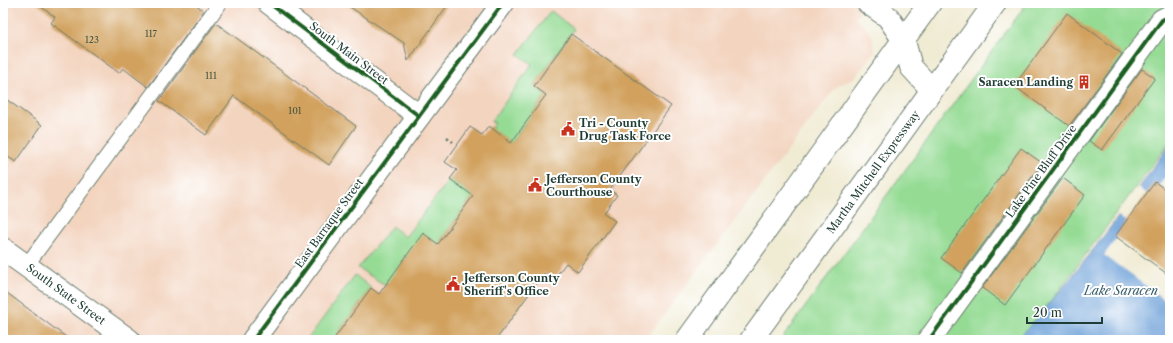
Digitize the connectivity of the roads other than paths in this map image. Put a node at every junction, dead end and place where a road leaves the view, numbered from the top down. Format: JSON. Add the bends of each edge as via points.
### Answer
{"nodes":[{"id":1,"x":220,"y":3,"type":"edge"},
{"id":2,"x":269,"y":3,"type":"edge"},
{"id":3,"x":503,"y":3,"type":"edge"},
{"id":4,"x":868,"y":3,"type":"edge"},
{"id":5,"x":930,"y":3,"type":"edge"},
{"id":6,"x":995,"y":3,"type":"edge"},
{"id":7,"x":1164,"y":13,"type":"edge"},
{"id":8,"x":904,"y":41,"type":"junction"},
{"id":9,"x":932,"y":90,"type":"junction"},
{"id":10,"x":418,"y":116,"type":"junction"},
{"id":11,"x":3,"y":249,"type":"edge"},
{"id":12,"x":26,"y":266,"type":"junction"},
{"id":13,"x":129,"y":340,"type":"edge"},
{"id":14,"x":253,"y":340,"type":"edge"},
{"id":15,"x":687,"y":340,"type":"edge"},
{"id":16,"x":751,"y":340,"type":"edge"},
{"id":17,"x":929,"y":340,"type":"edge"}],
"edges":[{"from":1,"to":12,"type":"lane"},
{"from":2,"to":10,"type":"main road","name":"South Main Street"},
{"from":3,"to":10,"type":"main road","name":"East Barraque Street"},
{"from":4,"to":8,"type":"main road","via":[[888,17]]},
{"from":5,"to":8,"type":"main road"},
{"from":6,"to":9,"type":"main road","name":"Martha Mitchell Expressway"},
{"from":7,"to":17,"type":"main road","name":"Lake Pine Bluff Drive"},
{"from":8,"to":9,"type":"main road","via":[[911,67]]},
{"from":8,"to":15,"type":"main road"},
{"from":9,"to":16,"type":"main road","name":"Martha Mitchell Expressway"},
{"from":10,"to":14,"type":"main road","name":"East Barraque Street"},
{"from":11,"to":12,"type":"main road","name":"South State Street"},
{"from":12,"to":13,"type":"main road","name":"South State Street"}]}
